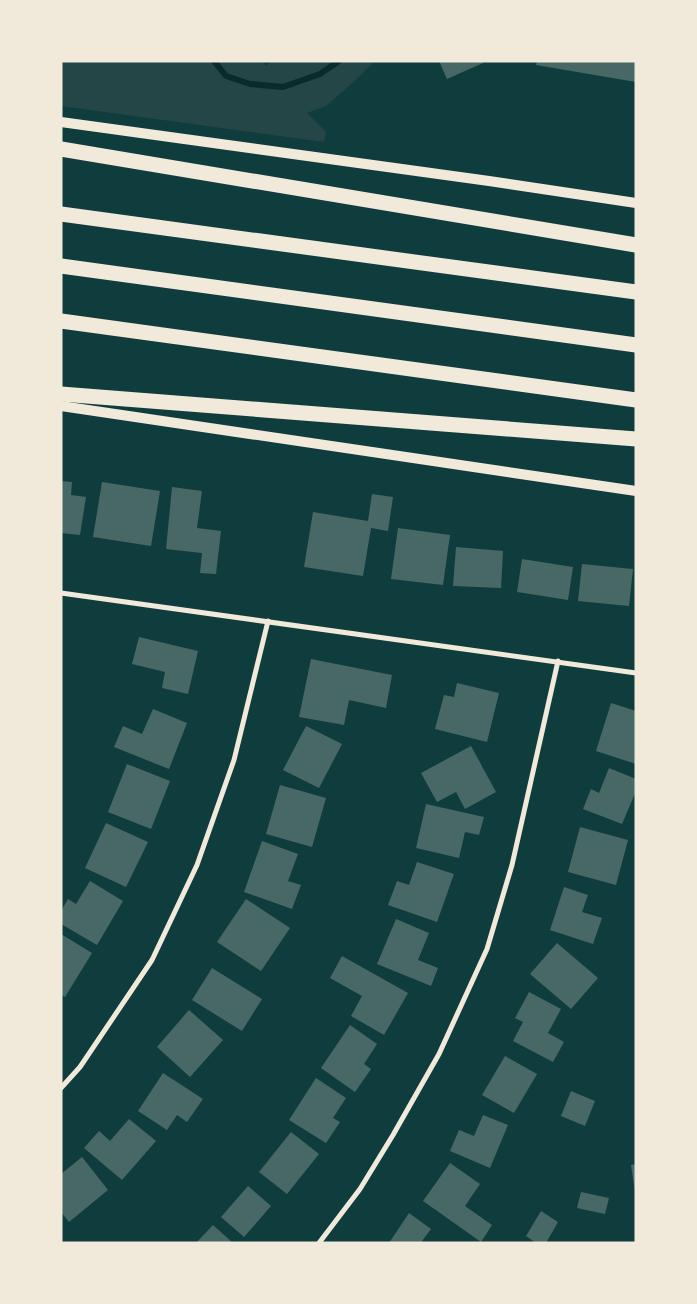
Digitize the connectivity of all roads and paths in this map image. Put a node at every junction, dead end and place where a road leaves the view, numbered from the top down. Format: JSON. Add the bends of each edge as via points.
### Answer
{"nodes":[{"id":1,"x":61,"y":122,"type":"edge"},
{"id":2,"x":61,"y":150,"type":"edge"},
{"id":3,"x":636,"y":203,"type":"edge"},
{"id":4,"x":61,"y":214,"type":"edge"},
{"id":5,"x":636,"y":245,"type":"edge"},
{"id":6,"x":61,"y":266,"type":"edge"},
{"id":7,"x":636,"y":292,"type":"edge"},
{"id":8,"x":61,"y":321,"type":"edge"},
{"id":9,"x":636,"y":345,"type":"edge"},
{"id":10,"x":61,"y":394,"type":"edge"},
{"id":11,"x":636,"y":400,"type":"edge"},
{"id":12,"x":61,"y":406,"type":"edge"},
{"id":13,"x":636,"y":439,"type":"edge"},
{"id":14,"x":636,"y":491,"type":"edge"},
{"id":15,"x":61,"y":593,"type":"edge"},
{"id":16,"x":268,"y":622,"type":"junction"},
{"id":17,"x":558,"y":662,"type":"junction"},
{"id":18,"x":636,"y":673,"type":"edge"},
{"id":19,"x":61,"y":1088,"type":"edge"},
{"id":20,"x":319,"y":1243,"type":"edge"}],
"edges":[{"from":1,"to":3,"type":"main road"},
{"from":2,"to":5,"type":"highway"},
{"from":4,"to":7,"type":"highway"},
{"from":6,"to":9,"type":"highway"},
{"from":8,"to":11,"type":"highway"},
{"from":10,"to":13,"type":"highway"},
{"from":12,"to":14,"type":"main road"},
{"from":15,"to":16,"type":"street"},
{"from":16,"to":17,"type":"street"},
{"from":16,"to":19,"type":"street","via":[[234,760],[198,865],[152,960],[80,1067]]},
{"from":17,"to":18,"type":"street"},
{"from":17,"to":20,"type":"street","via":[[512,866],[488,949],[439,1054],[394,1135],[360,1189]]}]}
